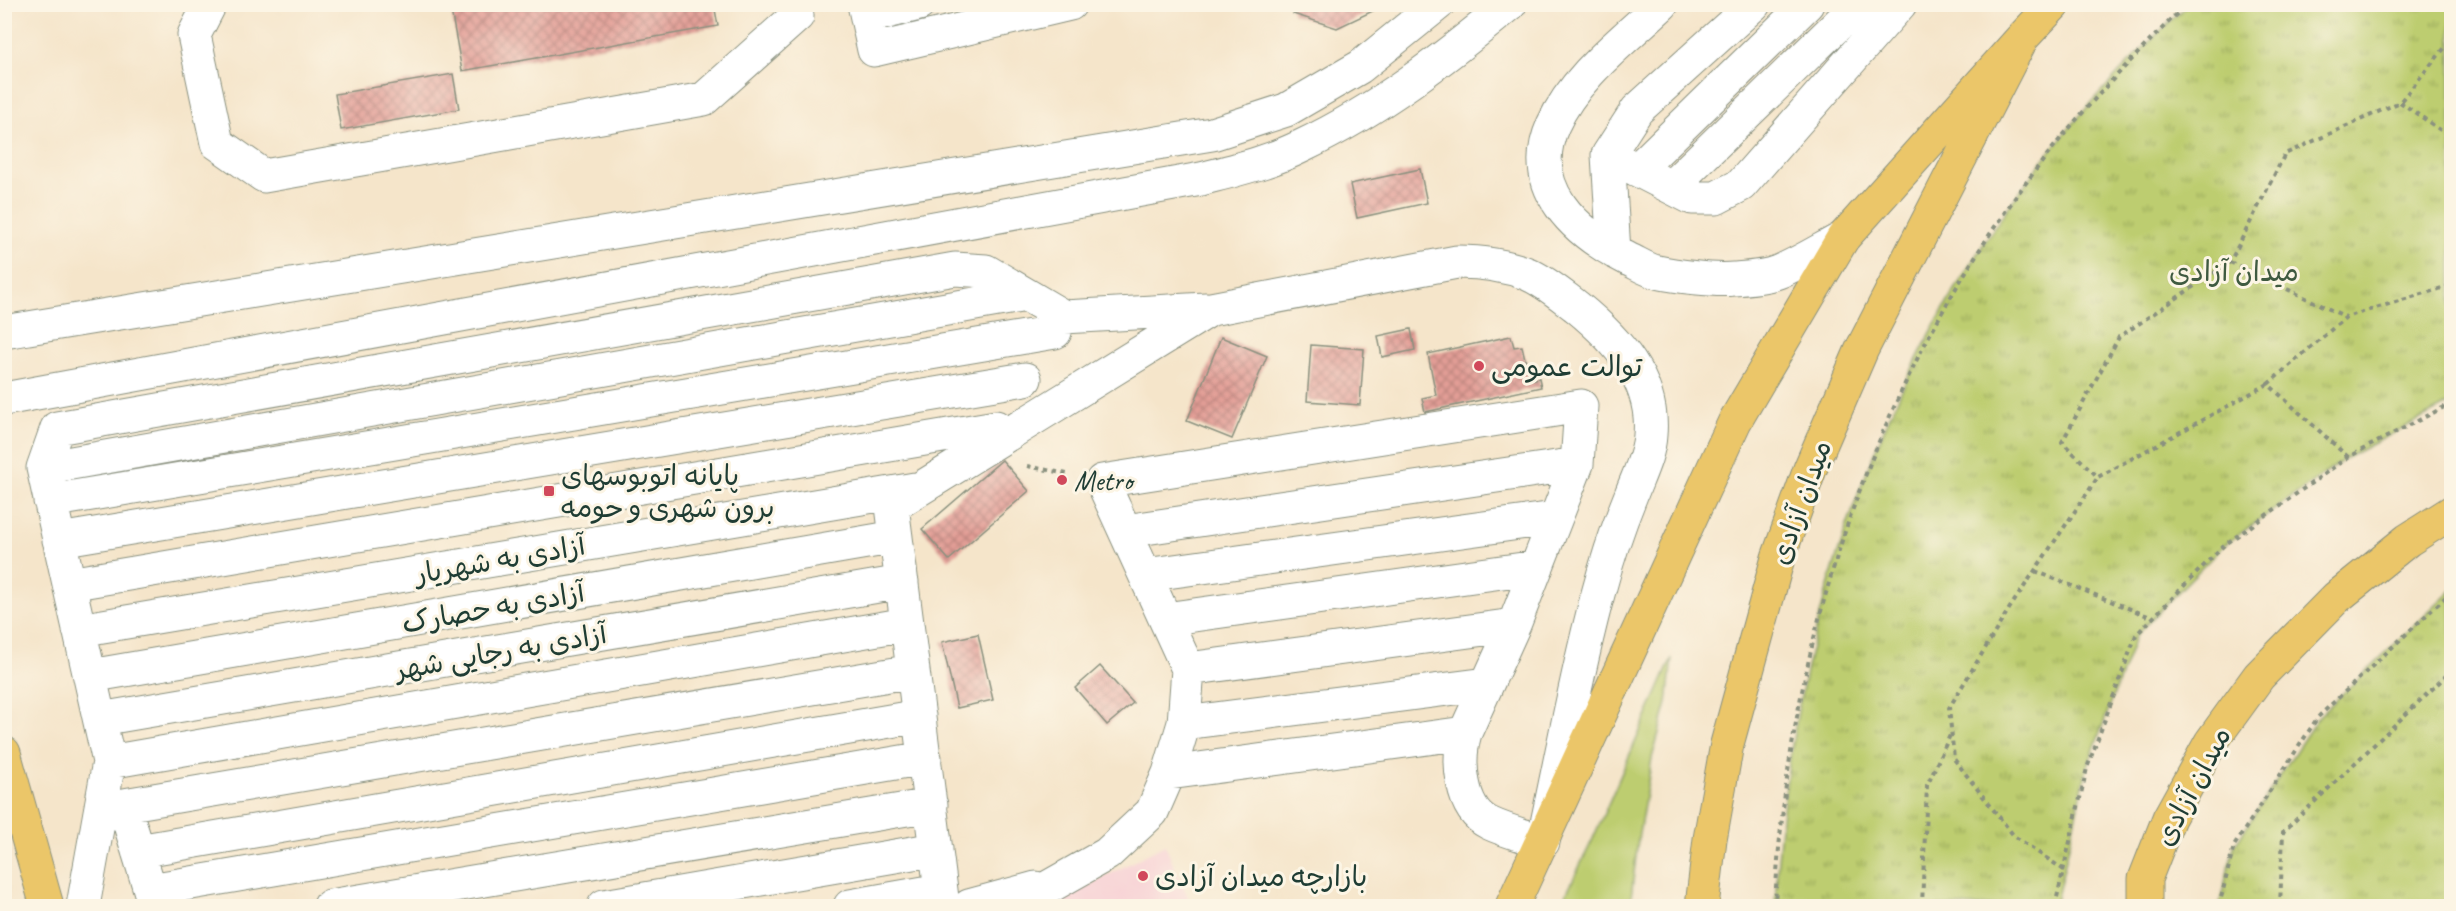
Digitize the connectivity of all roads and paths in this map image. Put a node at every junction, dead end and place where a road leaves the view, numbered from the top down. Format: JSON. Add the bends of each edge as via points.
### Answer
{"nodes":[{"id":1,"x":210,"y":4,"type":"edge"},
{"id":2,"x":795,"y":4,"type":"edge"},
{"id":3,"x":919,"y":4,"type":"edge"},
{"id":4,"x":1070,"y":4,"type":"edge"},
{"id":5,"x":1438,"y":4,"type":"edge"},
{"id":6,"x":1510,"y":4,"type":"edge"},
{"id":7,"x":1662,"y":4,"type":"edge"},
{"id":8,"x":1754,"y":4,"type":"edge"},
{"id":9,"x":1806,"y":4,"type":"edge"},
{"id":10,"x":1859,"y":4,"type":"edge"},
{"id":11,"x":1900,"y":4,"type":"edge"},
{"id":12,"x":2054,"y":4,"type":"edge"},
{"id":13,"x":2187,"y":4,"type":"edge"},
{"id":14,"x":865,"y":11,"type":"edge"},
{"id":15,"x":2022,"y":38,"type":"junction"},
{"id":16,"x":2451,"y":39,"type":"edge"},
{"id":17,"x":2400,"y":102,"type":"junction"},
{"id":18,"x":2451,"y":138,"type":"edge"},
{"id":19,"x":1608,"y":154,"type":"junction"},
{"id":20,"x":1637,"y":170,"type":"junction"},
{"id":21,"x":1671,"y":188,"type":"junction"},
{"id":22,"x":1843,"y":238,"type":"junction"},
{"id":23,"x":1614,"y":252,"type":"junction"},
{"id":24,"x":2230,"y":262,"type":"junction"},
{"id":25,"x":2451,"y":285,"type":"edge"},
{"id":26,"x":1211,"y":309,"type":"junction"},
{"id":27,"x":2346,"y":317,"type":"junction"},
{"id":28,"x":1059,"y":324,"type":"junction"},
{"id":29,"x":4,"y":332,"type":"edge"},
{"id":30,"x":1025,"y":379,"type":"junction"},
{"id":31,"x":2268,"y":384,"type":"junction"},
{"id":32,"x":4,"y":399,"type":"edge"},
{"id":33,"x":2451,"y":403,"type":"edge"},
{"id":34,"x":1001,"y":431,"type":"junction"},
{"id":35,"x":2348,"y":457,"type":"junction"},
{"id":36,"x":1577,"y":464,"type":"junction"},
{"id":37,"x":1021,"y":465,"type":"dead end"},
{"id":38,"x":2098,"y":477,"type":"junction"},
{"id":39,"x":1102,"y":481,"type":"junction"},
{"id":40,"x":921,"y":488,"type":"junction"},
{"id":41,"x":51,"y":501,"type":"junction"},
{"id":42,"x":2451,"y":512,"type":"edge"},
{"id":43,"x":1555,"y":518,"type":"junction"},
{"id":44,"x":894,"y":521,"type":"junction"},
{"id":45,"x":1125,"y":531,"type":"junction"},
{"id":46,"x":59,"y":540,"type":"junction"},
{"id":47,"x":1537,"y":567,"type":"junction"},
{"id":48,"x":2035,"y":571,"type":"junction"},
{"id":49,"x":1145,"y":575,"type":"junction"},
{"id":50,"x":902,"y":582,"type":"junction"},
{"id":51,"x":69,"y":584,"type":"junction"},
{"id":52,"x":2451,"y":591,"type":"edge"},
{"id":53,"x":2153,"y":618,"type":"junction"},
{"id":54,"x":1165,"y":619,"type":"junction"},
{"id":55,"x":907,"y":624,"type":"junction"},
{"id":56,"x":1514,"y":625,"type":"junction"},
{"id":57,"x":79,"y":630,"type":"junction"},
{"id":58,"x":1188,"y":669,"type":"junction"},
{"id":59,"x":2451,"y":670,"type":"edge"},
{"id":60,"x":913,"y":671,"type":"junction"},
{"id":61,"x":90,"y":676,"type":"junction"},
{"id":62,"x":1487,"y":684,"type":"junction"},
{"id":63,"x":919,"y":716,"type":"junction"},
{"id":64,"x":100,"y":720,"type":"junction"},
{"id":65,"x":1184,"y":723,"type":"junction"},
{"id":66,"x":1952,"y":731,"type":"junction"},
{"id":67,"x":1465,"y":733,"type":"junction"},
{"id":68,"x":4,"y":753,"type":"edge"},
{"id":69,"x":924,"y":758,"type":"junction"},
{"id":70,"x":109,"y":762,"type":"junction"},
{"id":71,"x":1169,"y":773,"type":"junction"},
{"id":72,"x":931,"y":805,"type":"junction"},
{"id":73,"x":1543,"y":842,"type":"junction"},
{"id":74,"x":936,"y":849,"type":"junction"},
{"id":75,"x":138,"y":851,"type":"junction"},
{"id":76,"x":2064,"y":870,"type":"junction"},
{"id":77,"x":1058,"y":882,"type":"junction"},
{"id":78,"x":2145,"y":893,"type":"edge"},
{"id":79,"x":152,"y":898,"type":"edge"},
{"id":80,"x":951,"y":901,"type":"edge"},
{"id":81,"x":47,"y":906,"type":"edge"},
{"id":82,"x":83,"y":906,"type":"edge"},
{"id":83,"x":330,"y":906,"type":"edge"},
{"id":84,"x":604,"y":906,"type":"edge"},
{"id":85,"x":850,"y":906,"type":"edge"},
{"id":86,"x":1015,"y":906,"type":"edge"},
{"id":87,"x":1512,"y":906,"type":"edge"},
{"id":88,"x":1702,"y":906,"type":"edge"},
{"id":89,"x":1775,"y":906,"type":"edge"},
{"id":90,"x":1922,"y":906,"type":"edge"},
{"id":91,"x":2055,"y":906,"type":"edge"},
{"id":92,"x":2124,"y":906,"type":"edge"},
{"id":93,"x":2219,"y":906,"type":"edge"},
{"id":94,"x":2280,"y":906,"type":"edge"}],
"edges":[{"from":1,"to":2,"type":"lane","via":[[194,35],[217,143],[264,176],[704,99],[797,16]]},
{"from":3,"to":14,"type":"lane"},
{"from":4,"to":14,"type":"lane","via":[[874,50]]},
{"from":5,"to":29,"type":"lane","via":[[1360,67],[1286,110],[1212,134]]},
{"from":6,"to":32,"type":"lane","via":[[1376,105],[1302,146],[1266,161],[1201,179]]},
{"from":7,"to":23,"type":"lane","via":[[1578,84],[1553,126],[1544,159],[1550,189],[1562,211]]},
{"from":8,"to":19,"type":"lane","via":[[1637,110]]},
{"from":9,"to":20,"type":"lane"},
{"from":10,"to":21,"type":"lane"},
{"from":11,"to":21,"type":"lane","via":[[1741,185],[1716,198],[1692,198]]},
{"from":12,"to":15,"type":"main road","name":"میدان آزادی"},
{"from":13,"to":89,"type":"path","via":[[2129,61],[2021,191],[1972,263],[1927,340],[1888,419],[1830,574],[1805,670],[1789,756]]},
{"from":15,"to":22,"type":"main road"},
{"from":15,"to":88,"type":"main road","name":"میدان آزادی","via":[[1862,349],[1810,469],[1778,558],[1730,733]]},
{"from":16,"to":17,"type":"path"},
{"from":17,"to":18,"type":"path"},
{"from":17,"to":24,"type":"path","via":[[2285,154]]},
{"from":19,"to":20,"type":"lane"},
{"from":19,"to":23,"type":"lane"},
{"from":20,"to":21,"type":"lane"},
{"from":22,"to":23,"type":"lane","via":[[1777,273],[1732,280],[1655,272]]},
{"from":22,"to":73,"type":"main road","via":[[1735,421]]},
{"from":24,"to":27,"type":"path"},
{"from":24,"to":38,"type":"path","via":[[2119,337],[2062,442]]},
{"from":25,"to":27,"type":"path"},
{"from":26,"to":28,"type":"lane"},
{"from":26,"to":34,"type":"lane"},
{"from":26,"to":73,"type":"lane","via":[[1457,262],[1491,264],[1528,274],[1549,286],[1594,321],[1632,364],[1646,393],[1651,434],[1598,594]]},
{"from":27,"to":31,"type":"path"},
{"from":28,"to":30,"type":"lane"},
{"from":28,"to":41,"type":"lane"},
{"from":28,"to":41,"type":"lane","via":[[1026,295],[43,468]]},
{"from":30,"to":34,"type":"lane"},
{"from":30,"to":46,"type":"lane"},
{"from":31,"to":35,"type":"path"},
{"from":31,"to":38,"type":"path"},
{"from":33,"to":35,"type":"path"},
{"from":34,"to":40,"type":"lane"},
{"from":34,"to":51,"type":"lane"},
{"from":35,"to":53,"type":"path","via":[[2223,546]]},
{"from":36,"to":39,"type":"lane","via":[[1581,406]]},
{"from":36,"to":43,"type":"lane"},
{"from":36,"to":45,"type":"lane"},
{"from":37,"to":39,"type":"path"},
{"from":38,"to":48,"type":"path"},
{"from":39,"to":45,"type":"lane"},
{"from":40,"to":44,"type":"lane"},
{"from":40,"to":57,"type":"lane","name":"آزادی به شهریار"},
{"from":41,"to":46,"type":"lane"},
{"from":42,"to":78,"type":"main road","name":"میدان آزادی","via":[[2408,540],[2336,598],[2259,676],[2211,742],[2169,818]]},
{"from":43,"to":47,"type":"lane"},
{"from":43,"to":49,"type":"lane"},
{"from":44,"to":50,"type":"lane"},
{"from":44,"to":61,"type":"lane","name":"آزادی به حصارک"},
{"from":45,"to":49,"type":"lane"},
{"from":46,"to":51,"type":"lane"},
{"from":47,"to":54,"type":"lane"},
{"from":47,"to":56,"type":"lane"},
{"from":48,"to":53,"type":"path"},
{"from":48,"to":66,"type":"path","via":[[1950,708]]},
{"from":49,"to":54,"type":"lane"},
{"from":50,"to":55,"type":"lane"},
{"from":50,"to":64,"type":"lane","name":"آزادی به رجایی شهر"},
{"from":51,"to":57,"type":"lane"},
{"from":52,"to":93,"type":"path","via":[[2318,717],[2234,846]]},
{"from":53,"to":76,"type":"path","via":[[2136,635],[2087,768]]},
{"from":54,"to":58,"type":"lane"},
{"from":55,"to":60,"type":"lane"},
{"from":55,"to":70,"type":"lane"},
{"from":56,"to":58,"type":"lane"},
{"from":56,"to":62,"type":"lane"},
{"from":57,"to":61,"type":"lane"},
{"from":58,"to":65,"type":"lane"},
{"from":59,"to":94,"type":"path","via":[[2283,832]]},
{"from":60,"to":63,"type":"lane"},
{"from":60,"to":75,"type":"lane","via":[[124,805]]},
{"from":61,"to":64,"type":"lane"},
{"from":62,"to":65,"type":"lane"},
{"from":62,"to":67,"type":"lane"},
{"from":63,"to":69,"type":"lane"},
{"from":63,"to":75,"type":"lane"},
{"from":64,"to":70,"type":"lane"},
{"from":65,"to":71,"type":"lane"},
{"from":66,"to":76,"type":"path","via":[[1954,759],[2014,836]]},
{"from":66,"to":90,"type":"path","via":[[1926,785]]},
{"from":67,"to":71,"type":"lane"},
{"from":67,"to":73,"type":"lane","via":[[1460,750],[1463,783],[1479,814],[1487,822]]},
{"from":68,"to":81,"type":"main road"},
{"from":69,"to":72,"type":"lane"},
{"from":69,"to":79,"type":"lane"},
{"from":70,"to":82,"type":"lane"},
{"from":71,"to":77,"type":"lane","via":[[1152,813],[1107,854]]},
{"from":72,"to":74,"type":"lane"},
{"from":72,"to":83,"type":"lane"},
{"from":73,"to":87,"type":"main road"},
{"from":74,"to":80,"type":"lane"},
{"from":74,"to":84,"type":"lane"},
{"from":75,"to":79,"type":"lane"},
{"from":76,"to":91,"type":"path"},
{"from":77,"to":80,"type":"lane"},
{"from":77,"to":86,"type":"lane"},
{"from":78,"to":92,"type":"main road","name":"میدان آزادی"},
{"from":80,"to":85,"type":"lane"}]}
